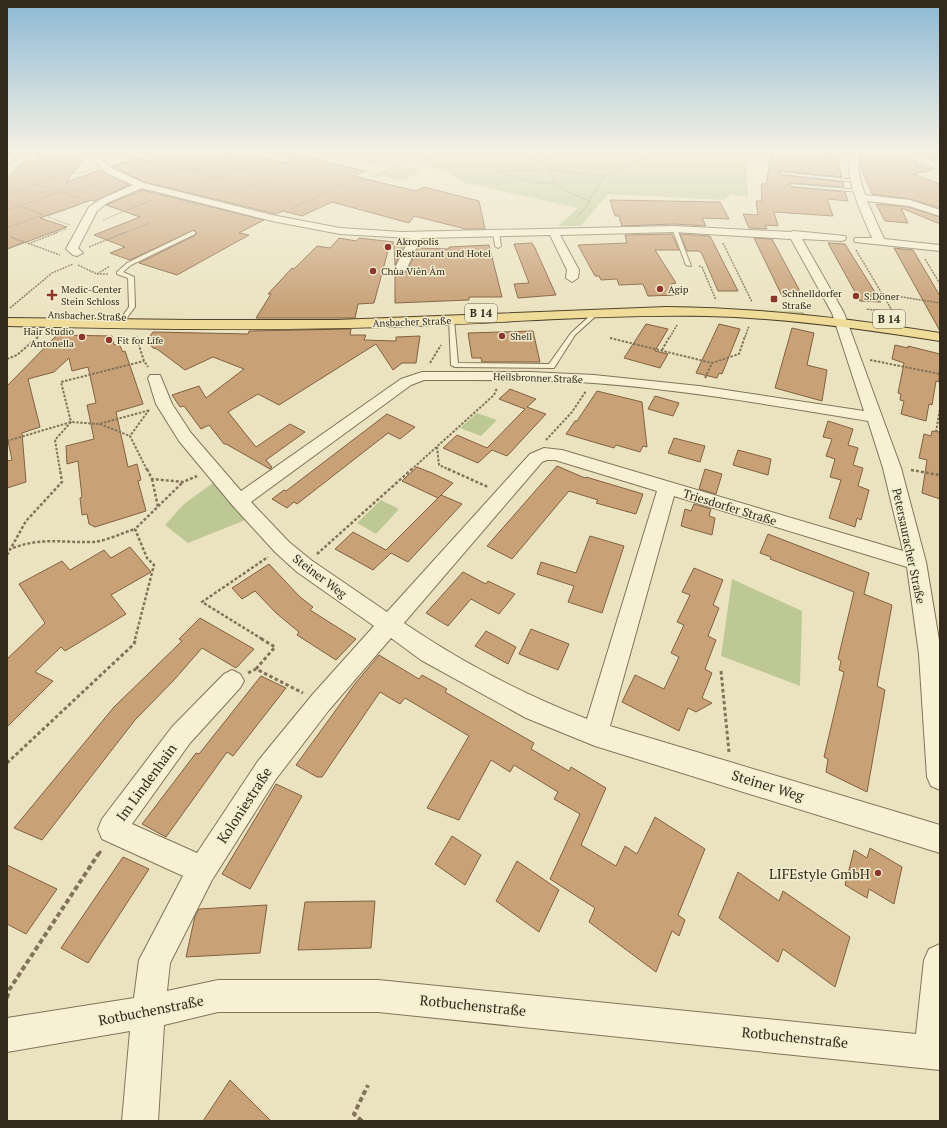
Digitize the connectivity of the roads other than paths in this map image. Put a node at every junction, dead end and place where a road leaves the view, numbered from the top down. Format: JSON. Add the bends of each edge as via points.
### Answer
{"nodes":[{"id":1,"x":99,"y":204,"type":"edge"},
{"id":2,"x":218,"y":204,"type":"edge"},
{"id":3,"x":864,"y":204,"type":"edge"},
{"id":4,"x":912,"y":204,"type":"edge"},
{"id":5,"x":940,"y":213,"type":"edge"},
{"id":6,"x":674,"y":229,"type":"junction"},
{"id":7,"x":559,"y":231,"type":"junction"},
{"id":8,"x":193,"y":233,"type":"dead end"},
{"id":9,"x":496,"y":233,"type":"junction"},
{"id":10,"x":794,"y":234,"type":"junction"},
{"id":11,"x":416,"y":235,"type":"junction"},
{"id":12,"x":841,"y":238,"type":"dead end"},
{"id":13,"x":879,"y":241,"type":"junction"},
{"id":14,"x":856,"y":242,"type":"road end"},
{"id":15,"x":498,"y":246,"type":"dead end"},
{"id":16,"x":940,"y":248,"type":"edge"},
{"id":17,"x":76,"y":258,"type":"road end"},
{"id":18,"x":689,"y":264,"type":"road end"},
{"id":19,"x":400,"y":270,"type":"dead end"},
{"id":20,"x":572,"y":278,"type":"dead end"},
{"id":21,"x":754,"y":310,"type":"junction"},
{"id":22,"x":7,"y":312,"type":"edge"},
{"id":23,"x":595,"y":314,"type":"junction"},
{"id":24,"x":839,"y":318,"type":"junction"},
{"id":25,"x":128,"y":321,"type":"junction"},
{"id":26,"x":445,"y":321,"type":"junction"},
{"id":27,"x":7,"y":322,"type":"edge"},
{"id":28,"x":940,"y":327,"type":"edge"},
{"id":29,"x":940,"y":337,"type":"edge"},
{"id":30,"x":149,"y":369,"type":"road end"},
{"id":31,"x":873,"y":417,"type":"junction"},
{"id":32,"x":667,"y":488,"type":"junction"},
{"id":33,"x":239,"y":501,"type":"junction"},
{"id":34,"x":916,"y":562,"type":"junction"},
{"id":35,"x":388,"y":625,"type":"junction"},
{"id":36,"x":232,"y":681,"type":"road end"},
{"id":37,"x":595,"y":734,"type":"junction"},
{"id":38,"x":940,"y":777,"type":"edge"},
{"id":39,"x":940,"y":839,"type":"edge"},
{"id":40,"x":202,"y":870,"type":"junction"},
{"id":41,"x":940,"y":960,"type":"edge"},
{"id":42,"x":148,"y":1012,"type":"junction"},
{"id":43,"x":7,"y":1036,"type":"edge"},
{"id":44,"x":936,"y":1052,"type":"edge"},
{"id":45,"x":140,"y":1121,"type":"edge"}],
"edges":[{"from":1,"to":17,"type":"street","via":[[93,209],[72,249]]},
{"from":2,"to":11,"type":"street","via":[[272,218],[340,230]]},
{"from":3,"to":13,"type":"street"},
{"from":4,"to":5,"type":"street"},
{"from":6,"to":7,"type":"street"},
{"from":6,"to":10,"type":"street"},
{"from":6,"to":18,"type":"lane"},
{"from":7,"to":9,"type":"street"},
{"from":7,"to":20,"type":"street","via":[[573,270]]},
{"from":8,"to":25,"type":"lane","via":[[129,264],[119,273],[131,277],[132,307]]},
{"from":9,"to":11,"type":"street"},
{"from":9,"to":15,"type":"lane"},
{"from":10,"to":12,"type":"street"},
{"from":10,"to":24,"type":"street"},
{"from":11,"to":19,"type":"street","via":[[416,240],[404,258]]},
{"from":13,"to":14,"type":"street"},
{"from":13,"to":16,"type":"street"},
{"from":21,"to":23,"type":"main road","name":"Ansbacher Straße","number":"B 14"},
{"from":21,"to":24,"type":"main road","name":"Ansbacher Straße","number":"B 14"},
{"from":21,"to":25,"type":"main road","name":"Ansbacher Straße","number":"B 14","via":[[718,304],[635,305],[372,317]]},
{"from":22,"to":25,"type":"main road","name":"Ansbacher Straße","number":"B 14"},
{"from":23,"to":26,"type":"main road","name":"Ansbacher Straße","number":"B 14"},
{"from":23,"to":26,"type":"lane","via":[[573,334],[551,366],[455,365]]},
{"from":24,"to":28,"type":"main road","name":"Ansbacher Straße","number":"B 14"},
{"from":24,"to":29,"type":"main road","name":"Ansbacher Straße","number":"B 14"},
{"from":24,"to":31,"type":"street","name":"Petersauracher Straße"},
{"from":25,"to":26,"type":"main road","name":"Ansbacher Straße","number":"B 14","via":[[298,324]]},
{"from":25,"to":27,"type":"main road","name":"Ansbacher Straße","number":"B 14"},
{"from":30,"to":33,"type":"street","name":"Steiner Weg","via":[[157,407]]},
{"from":31,"to":33,"type":"street","name":"Heilsbronner Straße","via":[[700,390],[594,379],[422,376],[406,382]]},
{"from":31,"to":34,"type":"street","name":"Petersauracher Straße","via":[[892,468]]},
{"from":32,"to":34,"type":"street","name":"Triesdorfer Straße"},
{"from":32,"to":35,"type":"street","name":"Triesdorfer Straße","via":[[556,454],[544,454],[536,458]]},
{"from":32,"to":37,"type":"street"},
{"from":33,"to":35,"type":"street","name":"Steiner Weg","via":[[282,547],[304,566]]},
{"from":34,"to":38,"type":"street","name":"Petersauracher Straße","via":[[930,654]]},
{"from":35,"to":37,"type":"street","name":"Steiner Weg","via":[[429,653],[489,686],[535,710]]},
{"from":35,"to":40,"type":"street","name":"Koloniestraße","via":[[321,702],[267,770]]},
{"from":36,"to":40,"type":"street","name":"Im Lindenhain","via":[[181,735],[112,829]]},
{"from":37,"to":39,"type":"street","name":"Steiner Weg"},
{"from":40,"to":42,"type":"street","name":"Koloniestraße","via":[[155,960]]},
{"from":41,"to":44,"type":"street"},
{"from":42,"to":43,"type":"street","name":"Rotbuchenstraße"},
{"from":42,"to":44,"type":"street","name":"Rotbuchenstraße","via":[[218,996],[378,996]]},
{"from":42,"to":45,"type":"street","name":"Koloniestraße"}]}
